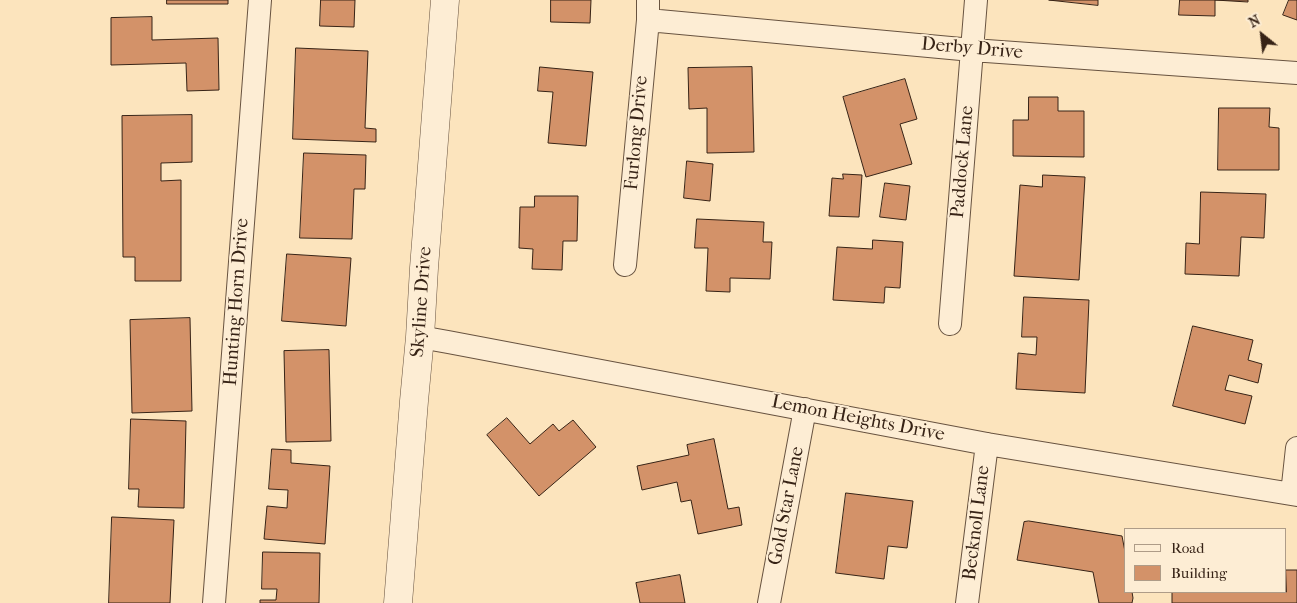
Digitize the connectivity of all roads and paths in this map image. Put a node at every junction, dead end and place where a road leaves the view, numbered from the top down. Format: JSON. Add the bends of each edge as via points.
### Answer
{"nodes":[{"id":1,"x":260,"y":0,"type":"edge"},
{"id":2,"x":445,"y":0,"type":"edge"},
{"id":3,"x":976,"y":0,"type":"edge"},
{"id":4,"x":648,"y":10,"type":"edge"},
{"id":5,"x":972,"y":50,"type":"junction"},
{"id":6,"x":1297,"y":73,"type":"edge"},
{"id":7,"x":625,"y":265,"type":"dead end"},
{"id":8,"x":950,"y":324,"type":"dead end"},
{"id":9,"x":420,"y":337,"type":"junction"},
{"id":10,"x":806,"y":409,"type":"junction"},
{"id":11,"x":987,"y":444,"type":"junction"},
{"id":12,"x":1297,"y":448,"type":"edge"},
{"id":13,"x":1295,"y":495,"type":"edge"},
{"id":14,"x":214,"y":603,"type":"edge"},
{"id":15,"x":398,"y":603,"type":"edge"},
{"id":16,"x":769,"y":603,"type":"edge"},
{"id":17,"x":967,"y":603,"type":"edge"}],
"edges":[{"from":1,"to":14,"type":"street","name":"Hunting Horn Drive"},
{"from":2,"to":9,"type":"street","name":"Skyline Drive"},
{"from":3,"to":5,"type":"street","name":"Paddock Lane"},
{"from":4,"to":5,"type":"street","name":"Derby Drive"},
{"from":4,"to":7,"type":"street","name":"Furlong Drive"},
{"from":5,"to":6,"type":"street","name":"Derby Drive"},
{"from":5,"to":8,"type":"street","name":"Paddock Lane"},
{"from":9,"to":10,"type":"street","name":"Lemon Heights Drive"},
{"from":9,"to":15,"type":"street","name":"Skyline Drive"},
{"from":10,"to":11,"type":"street","name":"Lemon Heights Drive"},
{"from":10,"to":16,"type":"street","name":"Gold Star Lane"},
{"from":11,"to":13,"type":"street","name":"Lemon Heights Drive"},
{"from":11,"to":17,"type":"street","name":"Becknoll Lane"},
{"from":12,"to":13,"type":"street"}]}
